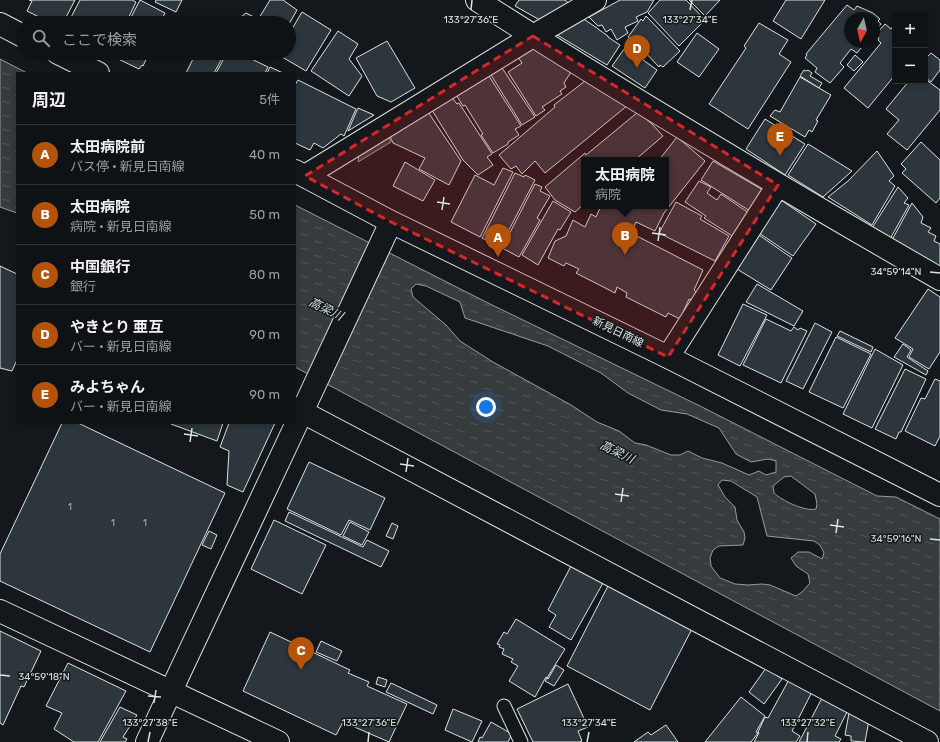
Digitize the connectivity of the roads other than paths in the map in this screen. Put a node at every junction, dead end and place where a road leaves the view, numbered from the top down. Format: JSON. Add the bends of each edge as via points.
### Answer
{"nodes":[{"id":1,"x":477,"y":0,"type":"edge"},
{"id":2,"x":595,"y":0,"type":"edge"},
{"id":3,"x":0,"y":24,"type":"edge"},
{"id":4,"x":16,"y":32,"type":"edge"},
{"id":5,"x":533,"y":36,"type":"junction"},
{"id":6,"x":72,"y":60,"type":"edge"},
{"id":7,"x":96,"y":72,"type":"edge"},
{"id":8,"x":300,"y":173,"type":"edge"},
{"id":9,"x":778,"y":185,"type":"junction"},
{"id":10,"x":391,"y":222,"type":"junction"},
{"id":11,"x":940,"y":280,"type":"edge"},
{"id":12,"x":668,"y":357,"type":"junction"},
{"id":13,"x":299,"y":410,"type":"edge"},
{"id":14,"x":293,"y":424,"type":"edge"},
{"id":15,"x":940,"y":495,"type":"edge"},
{"id":16,"x":0,"y":611,"type":"edge"},
{"id":17,"x":172,"y":691,"type":"junction"},
{"id":18,"x":504,"y":706,"type":"dead end"},
{"id":19,"x":147,"y":742,"type":"edge"},
{"id":20,"x":278,"y":742,"type":"edge"},
{"id":21,"x":521,"y":742,"type":"edge"},
{"id":22,"x":927,"y":742,"type":"edge"}],
"edges":[{"from":1,"to":5,"type":"street"},
{"from":2,"to":5,"type":"street"},
{"from":3,"to":4,"type":"street"},
{"from":5,"to":8,"type":"street"},
{"from":5,"to":9,"type":"street"},
{"from":6,"to":7,"type":"street"},
{"from":8,"to":10,"type":"street","name":"新見日南線"},
{"from":9,"to":11,"type":"street"},
{"from":9,"to":12,"type":"street"},
{"from":10,"to":12,"type":"street","name":"新見日南線"},
{"from":10,"to":13,"type":"street"},
{"from":12,"to":15,"type":"street","name":"新見日南線"},
{"from":13,"to":22,"type":"street"},
{"from":14,"to":17,"type":"street"},
{"from":16,"to":17,"type":"street"},
{"from":17,"to":19,"type":"street"},
{"from":17,"to":20,"type":"street"},
{"from":18,"to":21,"type":"lane"}]}
